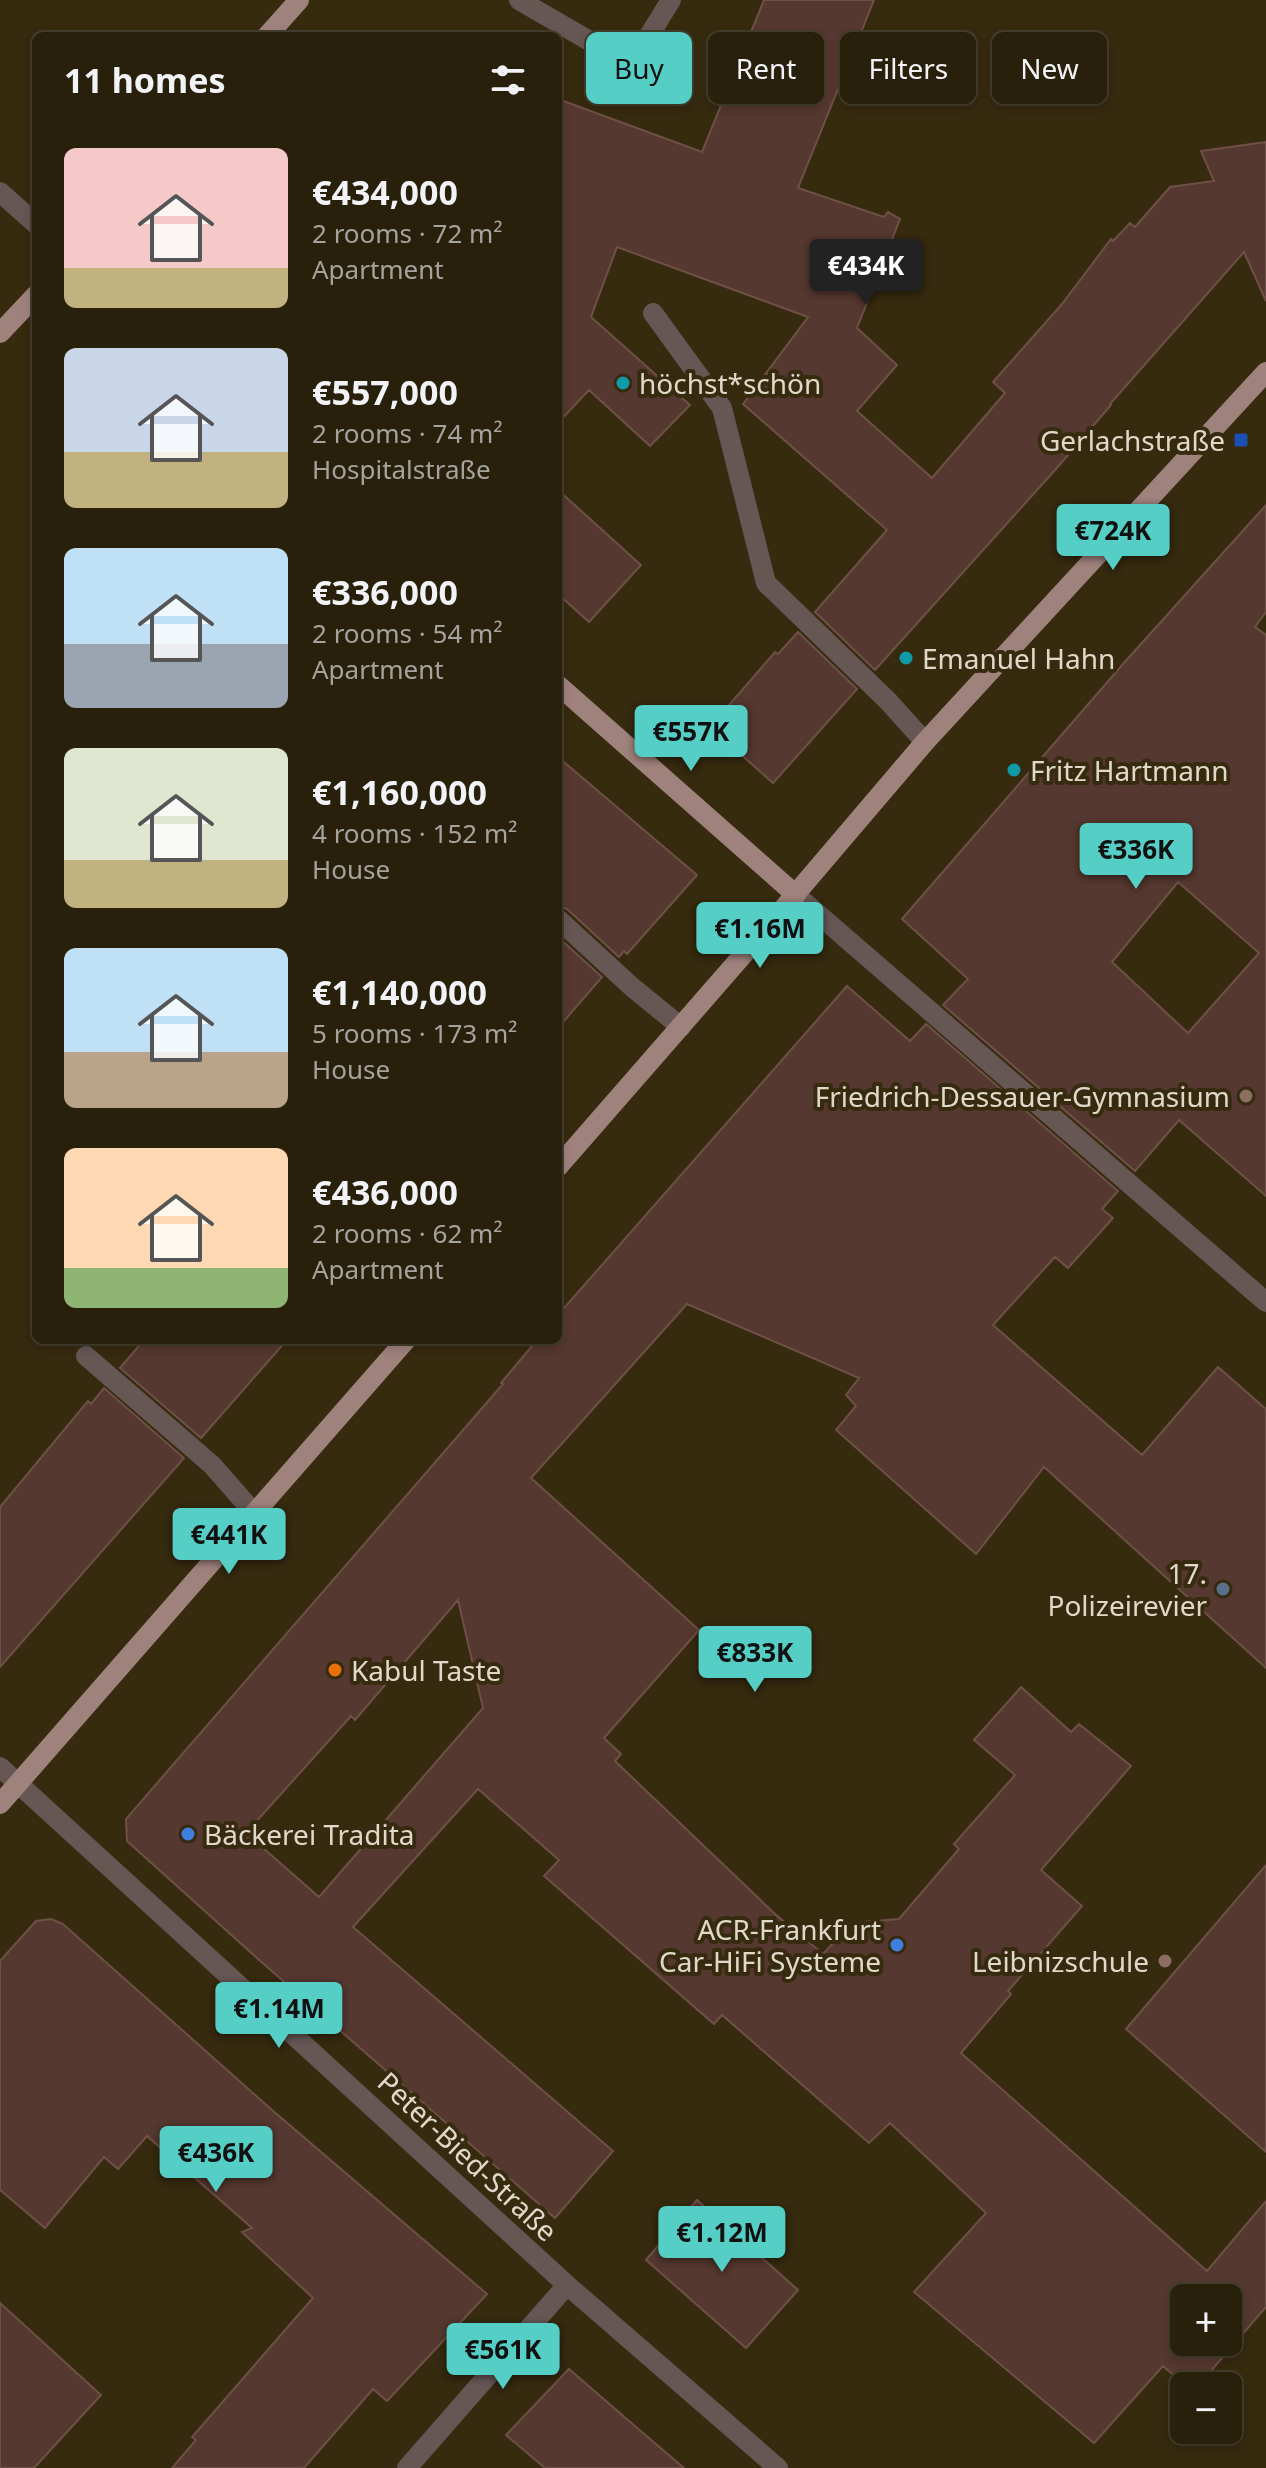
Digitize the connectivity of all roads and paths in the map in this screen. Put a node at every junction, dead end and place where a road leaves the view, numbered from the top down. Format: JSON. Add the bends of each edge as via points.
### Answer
{"nodes":[{"id":1,"x":299,"y":0,"type":"edge"},
{"id":2,"x":519,"y":0,"type":"edge"},
{"id":3,"x":671,"y":0,"type":"edge"},
{"id":4,"x":271,"y":32,"type":"edge"},
{"id":5,"x":0,"y":192,"type":"edge"},
{"id":6,"x":32,"y":220,"type":"edge"},
{"id":7,"x":32,"y":299,"type":"edge"},
{"id":8,"x":653,"y":313,"type":"dead end"},
{"id":9,"x":0,"y":333,"type":"edge"},
{"id":10,"x":1266,"y":372,"type":"edge"},
{"id":11,"x":562,"y":689,"type":"edge"},
{"id":12,"x":925,"y":742,"type":"junction"},
{"id":13,"x":796,"y":895,"type":"junction"},
{"id":14,"x":562,"y":923,"type":"edge"},
{"id":15,"x":681,"y":1027,"type":"junction"},
{"id":16,"x":562,"y":1162,"type":"edge"},
{"id":17,"x":1266,"y":1302,"type":"edge"},
{"id":18,"x":402,"y":1344,"type":"edge"},
{"id":19,"x":86,"y":1356,"type":"dead end"},
{"id":20,"x":254,"y":1513,"type":"junction"},
{"id":21,"x":0,"y":1767,"type":"edge"},
{"id":22,"x":19,"y":1783,"type":"junction"},
{"id":23,"x":0,"y":1804,"type":"edge"},
{"id":24,"x":567,"y":2285,"type":"junction"},
{"id":25,"x":407,"y":2468,"type":"edge"},
{"id":26,"x":778,"y":2468,"type":"edge"}],
"edges":[{"from":1,"to":4,"type":"main road"},
{"from":2,"to":3,"type":"street","via":[[631,65]]},
{"from":5,"to":6,"type":"street"},
{"from":7,"to":9,"type":"main road"},
{"from":8,"to":12,"type":"street","via":[[722,408],[766,583]]},
{"from":10,"to":12,"type":"main road"},
{"from":11,"to":13,"type":"main road"},
{"from":12,"to":13,"type":"main road"},
{"from":13,"to":15,"type":"main road"},
{"from":13,"to":17,"type":"street"},
{"from":14,"to":15,"type":"street"},
{"from":15,"to":16,"type":"main road"},
{"from":18,"to":20,"type":"main road"},
{"from":19,"to":20,"type":"street","via":[[212,1465]]},
{"from":20,"to":22,"type":"main road"},
{"from":21,"to":22,"type":"street","name":"Peter-Bied-Straße"},
{"from":22,"to":23,"type":"main road"},
{"from":22,"to":24,"type":"street","name":"Peter-Bied-Straße"},
{"from":24,"to":25,"type":"street"},
{"from":24,"to":26,"type":"street","name":"Peter-Bied-Straße"}]}
